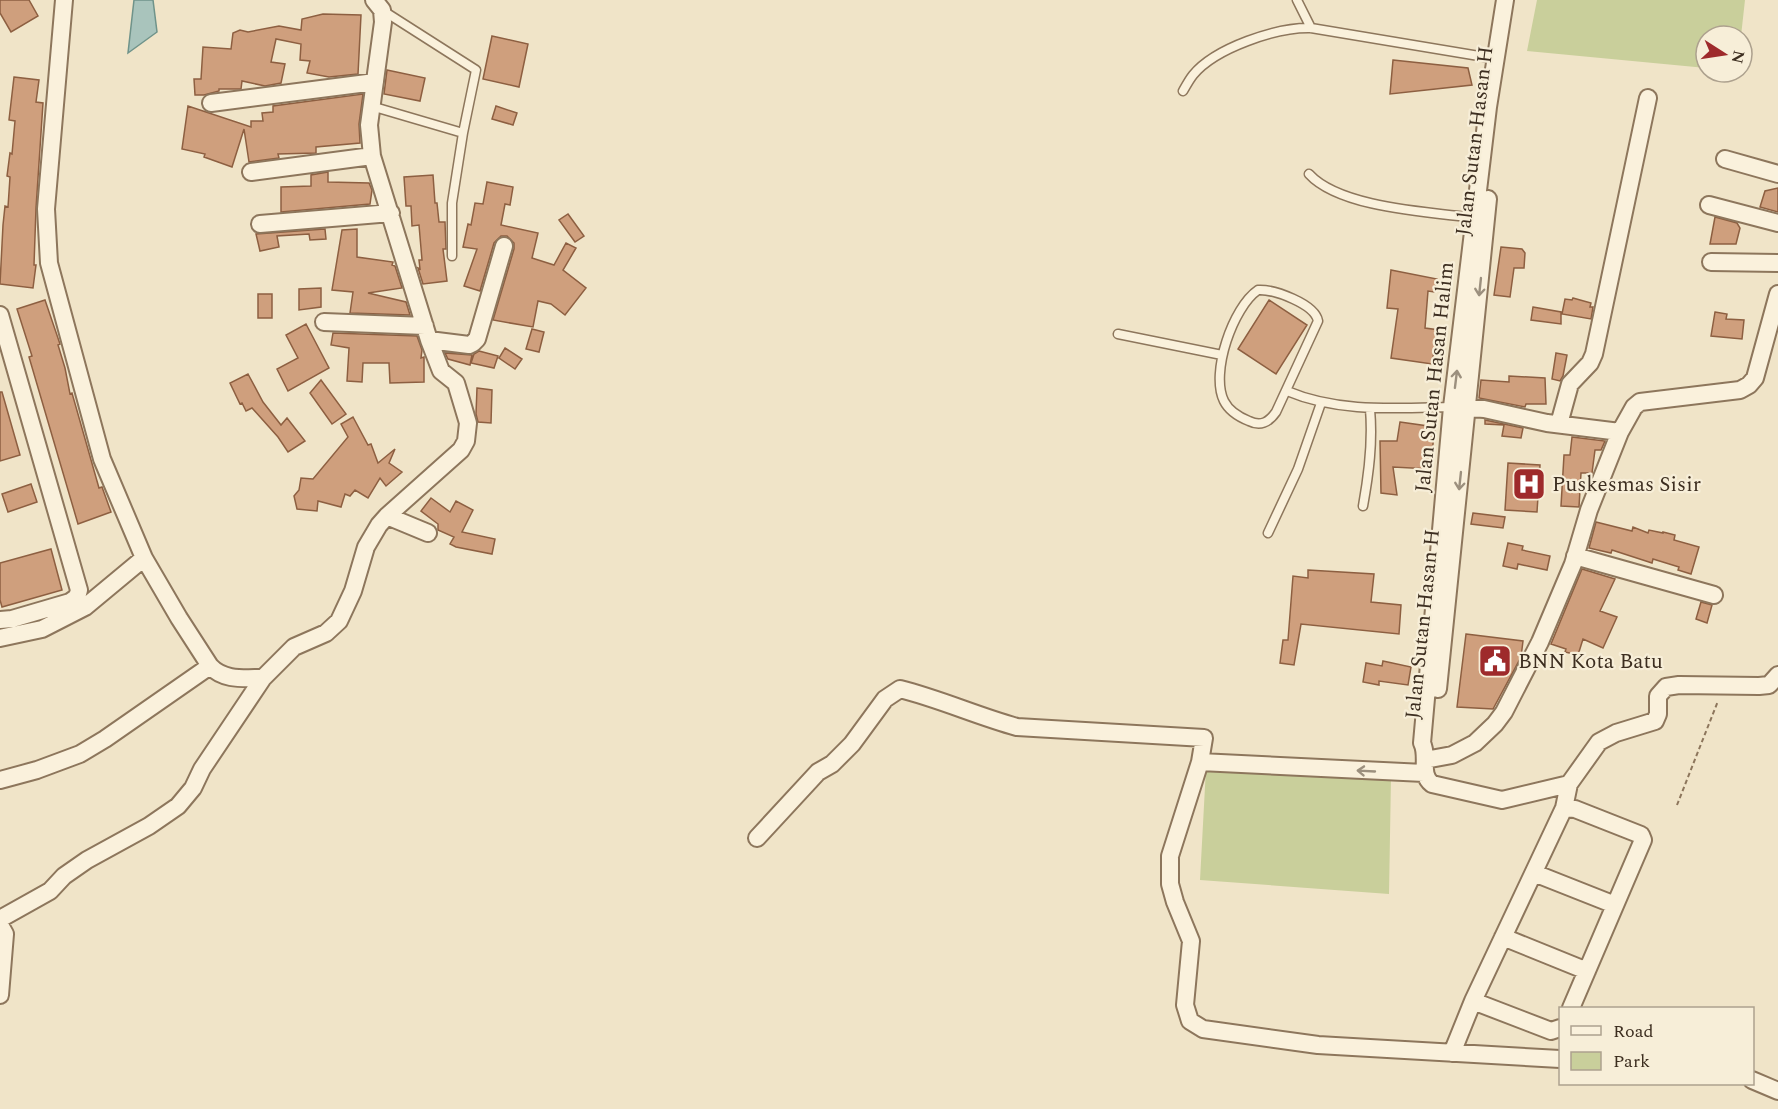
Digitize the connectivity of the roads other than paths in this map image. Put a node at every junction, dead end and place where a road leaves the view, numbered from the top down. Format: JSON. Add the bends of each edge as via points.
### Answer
{"nodes":[{"id":1,"x":64,"y":0,"type":"edge"},
{"id":2,"x":1297,"y":0,"type":"edge"},
{"id":3,"x":1505,"y":0,"type":"edge"},
{"id":4,"x":1516,"y":0,"type":"edge"},
{"id":5,"x":378,"y":5,"type":"edge"},
{"id":6,"x":1311,"y":28,"type":"junction"},
{"id":7,"x":1497,"y":59,"type":"junction"},
{"id":8,"x":375,"y":82,"type":"junction"},
{"id":9,"x":1183,"y":91,"type":"dead end"},
{"id":10,"x":1648,"y":98,"type":"dead end"},
{"id":11,"x":211,"y":103,"type":"dead end"},
{"id":12,"x":371,"y":106,"type":"junction"},
{"id":13,"x":463,"y":133,"type":"junction"},
{"id":14,"x":372,"y":156,"type":"junction"},
{"id":15,"x":1725,"y":159,"type":"dead end"},
{"id":16,"x":251,"y":172,"type":"dead end"},
{"id":17,"x":1309,"y":174,"type":"dead end"},
{"id":18,"x":1778,"y":174,"type":"edge"},
{"id":19,"x":1710,"y":205,"type":"dead end"},
{"id":20,"x":391,"y":213,"type":"junction"},
{"id":21,"x":1475,"y":218,"type":"junction"},
{"id":22,"x":1778,"y":223,"type":"edge"},
{"id":23,"x":260,"y":224,"type":"dead end"},
{"id":24,"x":504,"y":246,"type":"dead end"},
{"id":25,"x":452,"y":256,"type":"dead end"},
{"id":26,"x":1711,"y":262,"type":"dead end"},
{"id":27,"x":1778,"y":263,"type":"edge"},
{"id":28,"x":1778,"y":294,"type":"edge"},
{"id":29,"x":0,"y":315,"type":"edge"},
{"id":30,"x":324,"y":322,"type":"dead end"},
{"id":31,"x":427,"y":333,"type":"junction"},
{"id":32,"x":1118,"y":334,"type":"dead end"},
{"id":33,"x":1222,"y":355,"type":"junction"},
{"id":34,"x":1287,"y":390,"type":"junction"},
{"id":35,"x":1320,"y":403,"type":"junction"},
{"id":36,"x":1460,"y":407,"type":"junction"},
{"id":37,"x":1370,"y":409,"type":"junction"},
{"id":38,"x":1559,"y":424,"type":"junction"},
{"id":39,"x":1620,"y":432,"type":"junction"},
{"id":40,"x":1363,"y":506,"type":"dead end"},
{"id":41,"x":387,"y":516,"type":"junction"},
{"id":42,"x":428,"y":533,"type":"dead end"},
{"id":43,"x":1268,"y":533,"type":"dead end"},
{"id":44,"x":1575,"y":556,"type":"junction"},
{"id":45,"x":144,"y":558,"type":"junction"},
{"id":46,"x":1714,"y":595,"type":"dead end"},
{"id":47,"x":0,"y":620,"type":"edge"},
{"id":48,"x":0,"y":638,"type":"edge"},
{"id":49,"x":210,"y":666,"type":"junction"},
{"id":50,"x":1778,"y":675,"type":"edge"},
{"id":51,"x":263,"y":678,"type":"junction"},
{"id":52,"x":1201,"y":754,"type":"junction"},
{"id":53,"x":1425,"y":763,"type":"junction"},
{"id":54,"x":0,"y":780,"type":"edge"},
{"id":55,"x":1569,"y":784,"type":"junction"},
{"id":56,"x":1564,"y":808,"type":"junction"},
{"id":57,"x":756,"y":838,"type":"dead end"},
{"id":58,"x":1534,"y":873,"type":"junction"},
{"id":59,"x":1615,"y":905,"type":"junction"},
{"id":60,"x":0,"y":919,"type":"edge"},
{"id":61,"x":0,"y":926,"type":"edge"},
{"id":62,"x":1503,"y":937,"type":"junction"},
{"id":63,"x":1587,"y":971,"type":"junction"},
{"id":64,"x":0,"y":995,"type":"edge"},
{"id":65,"x":1473,"y":1001,"type":"junction"},
{"id":66,"x":1571,"y":1007,"type":"edge"},
{"id":67,"x":1559,"y":1028,"type":"edge"},
{"id":68,"x":1452,"y":1053,"type":"junction"},
{"id":69,"x":1559,"y":1059,"type":"edge"},
{"id":70,"x":1754,"y":1081,"type":"edge"},
{"id":71,"x":1778,"y":1091,"type":"edge"}],
"edges":[{"from":1,"to":45,"type":"street","via":[[46,209],[49,263],[102,459]]},
{"from":2,"to":6,"type":"lane"},
{"from":3,"to":7,"type":"street","name":"Jalan Sutan Hasan Halim"},
{"from":4,"to":36,"type":"street","name":"Jalan Sutan Hasan H","one_way":true},
{"from":5,"to":8,"type":"street","via":[[383,22]]},
{"from":5,"to":13,"type":"lane","via":[[476,70]]},
{"from":6,"to":7,"type":"lane"},
{"from":6,"to":9,"type":"lane","via":[[1276,32],[1223,51],[1193,74]]},
{"from":7,"to":21,"type":"street","name":"Jalan Sutan Hasan Halim"},
{"from":8,"to":11,"type":"street"},
{"from":8,"to":12,"type":"street"},
{"from":10,"to":38,"type":"street","via":[[1594,354],[1570,384]]},
{"from":12,"to":13,"type":"lane"},
{"from":12,"to":14,"type":"street"},
{"from":13,"to":25,"type":"lane","via":[[452,203]]},
{"from":14,"to":16,"type":"street"},
{"from":14,"to":20,"type":"street"},
{"from":15,"to":18,"type":"street"},
{"from":17,"to":21,"type":"lane","via":[[1340,195]]},
{"from":19,"to":22,"type":"street"},
{"from":20,"to":23,"type":"street"},
{"from":20,"to":31,"type":"street"},
{"from":36,"to":21,"type":"street","name":"Jalan Sutan Hasan Halim","one_way":true},
{"from":24,"to":31,"type":"street","via":[[477,339],[469,345]]},
{"from":26,"to":27,"type":"street"},
{"from":28,"to":39,"type":"street","via":[[1759,369],[1749,386],[1640,402]]},
{"from":29,"to":47,"type":"street","via":[[79,590],[70,602]]},
{"from":30,"to":31,"type":"street"},
{"from":31,"to":41,"type":"street","via":[[441,371],[456,383],[468,432],[461,450]]},
{"from":32,"to":33,"type":"lane"},
{"from":33,"to":34,"type":"lane","via":[[1220,386],[1224,400],[1231,410],[1251,423],[1270,420]]},
{"from":33,"to":34,"type":"lane","via":[[1246,302],[1258,290],[1276,292],[1310,309],[1317,315],[1317,328]]},
{"from":34,"to":35,"type":"lane"},
{"from":35,"to":37,"type":"lane"},
{"from":35,"to":43,"type":"lane","via":[[1298,469]]},
{"from":36,"to":37,"type":"lane"},
{"from":36,"to":38,"type":"street"},
{"from":36,"to":53,"type":"street","name":"Jalan Sutan Hasan Halim","via":[[1422,743]]},
{"from":37,"to":40,"type":"lane","via":[[1371,463]]},
{"from":38,"to":39,"type":"street"},
{"from":39,"to":44,"type":"street"},
{"from":41,"to":42,"type":"street"},
{"from":41,"to":51,"type":"street","via":[[366,547],[339,621],[326,633],[294,647]]},
{"from":44,"to":46,"type":"street"},
{"from":44,"to":53,"type":"street","via":[[1540,642],[1496,724],[1474,743]]},
{"from":45,"to":48,"type":"street","via":[[85,607],[42,629]]},
{"from":45,"to":49,"type":"street"},
{"from":49,"to":51,"type":"street","via":[[228,677]]},
{"from":49,"to":54,"type":"street","via":[[80,754]]},
{"from":50,"to":55,"type":"street","via":[[1769,685],[1666,687],[1658,696],[1655,721],[1599,742]]},
{"from":51,"to":60,"type":"street","via":[[178,806],[87,860],[50,891]]},
{"from":53,"to":52,"type":"street","one_way":true},
{"from":52,"to":57,"type":"street","via":[[1204,738],[1017,727],[900,689],[885,699],[852,744],[818,772]]},
{"from":52,"to":68,"type":"street","via":[[1170,856],[1170,884],[1191,941],[1185,1005],[1190,1021],[1203,1029],[1318,1045]]},
{"from":53,"to":55,"type":"street","via":[[1432,784],[1502,800]]},
{"from":55,"to":56,"type":"street"},
{"from":56,"to":58,"type":"street"},
{"from":56,"to":59,"type":"street","via":[[1641,836],[1643,840]]},
{"from":58,"to":59,"type":"street"},
{"from":58,"to":62,"type":"street"},
{"from":59,"to":63,"type":"street"},
{"from":61,"to":64,"type":"street","via":[[5,934]]},
{"from":62,"to":63,"type":"street"},
{"from":62,"to":65,"type":"street"},
{"from":63,"to":66,"type":"street"},
{"from":65,"to":67,"type":"street","via":[[1551,1031]]},
{"from":65,"to":68,"type":"street"},
{"from":68,"to":69,"type":"street"},
{"from":70,"to":71,"type":"street"}]}
